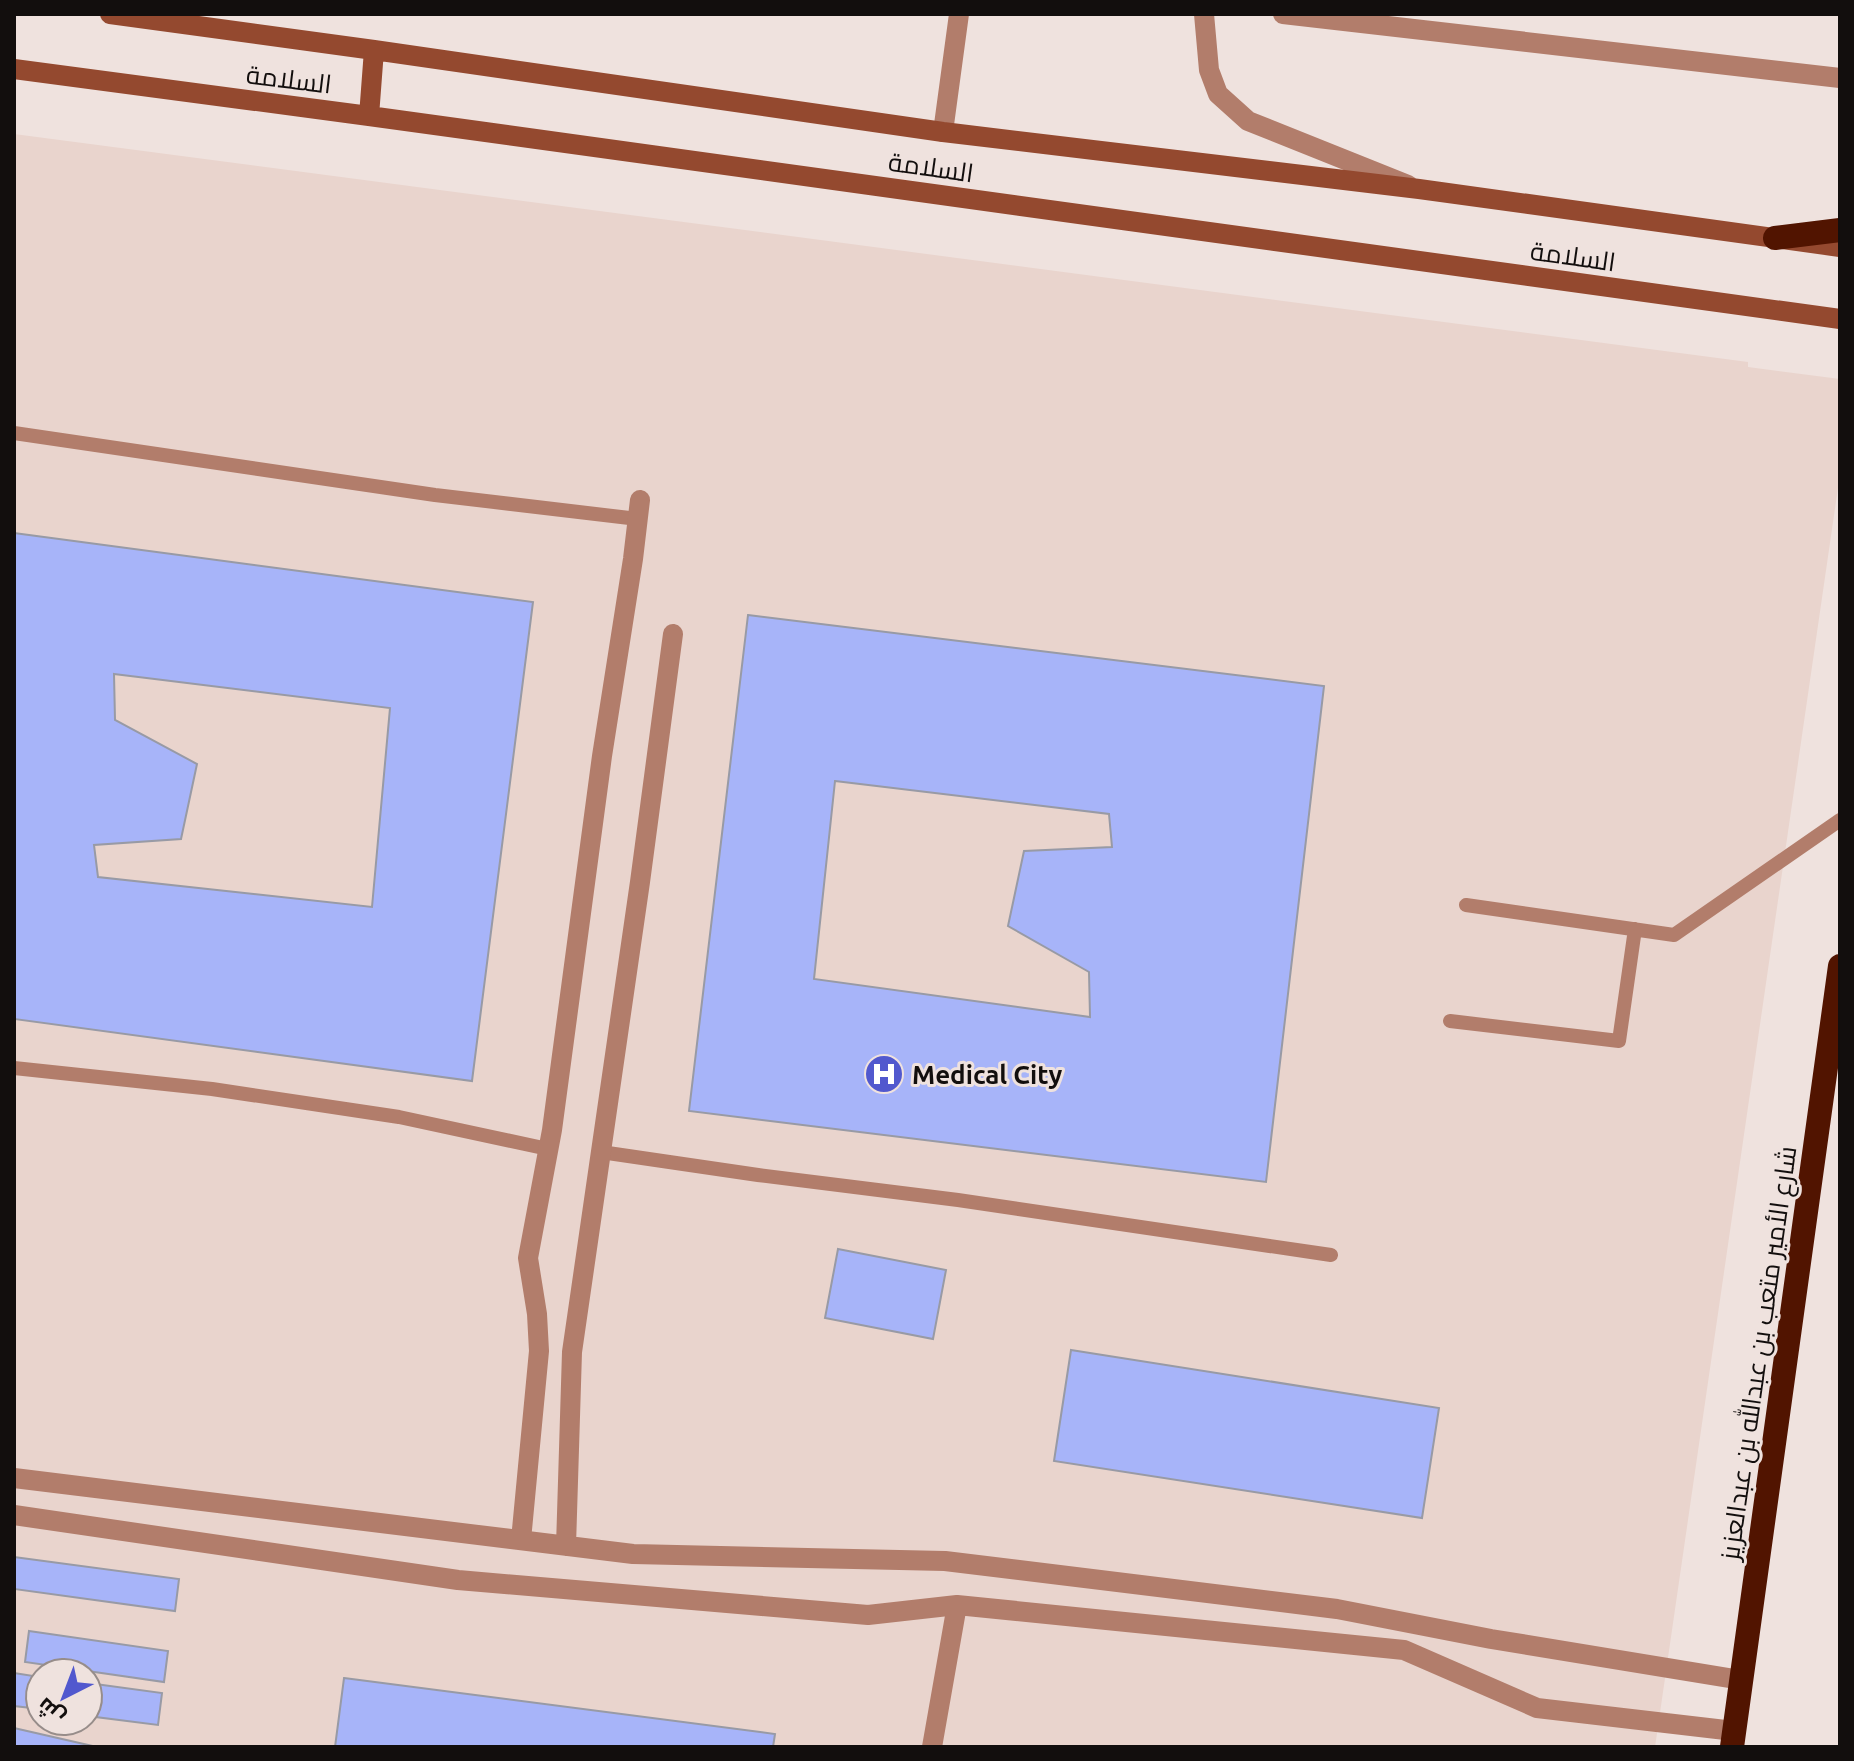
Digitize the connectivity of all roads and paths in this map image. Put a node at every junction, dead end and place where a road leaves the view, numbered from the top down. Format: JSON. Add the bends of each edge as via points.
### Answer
{"nodes":[{"id":1,"x":110,"y":14,"type":"edge"},
{"id":2,"x":959,"y":14,"type":"edge"},
{"id":3,"x":1204,"y":14,"type":"edge"},
{"id":4,"x":1283,"y":14,"type":"edge"},
{"id":5,"x":374,"y":50,"type":"junction"},
{"id":6,"x":14,"y":69,"type":"edge"},
{"id":7,"x":1840,"y":78,"type":"edge"},
{"id":8,"x":369,"y":116,"type":"junction"},
{"id":9,"x":943,"y":132,"type":"junction"},
{"id":10,"x":1419,"y":189,"type":"junction"},
{"id":11,"x":1840,"y":230,"type":"edge"},
{"id":12,"x":1775,"y":238,"type":"junction"},
{"id":13,"x":1840,"y":247,"type":"edge"},
{"id":14,"x":1840,"y":319,"type":"edge"},
{"id":15,"x":14,"y":433,"type":"edge"},
{"id":16,"x":639,"y":510,"type":"joint"},
{"id":17,"x":673,"y":634,"type":"dead end"},
{"id":18,"x":1840,"y":820,"type":"edge"},
{"id":19,"x":1466,"y":905,"type":"dead end"},
{"id":20,"x":1635,"y":929,"type":"junction"},
{"id":21,"x":1840,"y":966,"type":"edge"},
{"id":22,"x":1450,"y":1021,"type":"dead end"},
{"id":23,"x":14,"y":1068,"type":"edge"},
{"id":24,"x":548,"y":1149,"type":"junction"},
{"id":25,"x":601,"y":1152,"type":"junction"},
{"id":26,"x":1331,"y":1255,"type":"dead end"},
{"id":27,"x":14,"y":1478,"type":"edge"},
{"id":28,"x":14,"y":1515,"type":"edge"},
{"id":29,"x":521,"y":1540,"type":"junction"},
{"id":30,"x":566,"y":1546,"type":"junction"},
{"id":31,"x":957,"y":1605,"type":"junction"},
{"id":32,"x":1741,"y":1680,"type":"junction"},
{"id":33,"x":1733,"y":1739,"type":"edge"},
{"id":34,"x":932,"y":1747,"type":"edge"}],
"edges":[{"from":1,"to":5,"type":"street","name":"السلامة"},
{"from":2,"to":9,"type":"street"},
{"from":3,"to":10,"type":"street","via":[[1209,70],[1218,94],[1248,121]]},
{"from":4,"to":7,"type":"street"},
{"from":5,"to":8,"type":"street"},
{"from":5,"to":9,"type":"street","name":"السلامة"},
{"from":6,"to":8,"type":"street","name":"السلامة"},
{"from":8,"to":14,"type":"street","name":"السلامة"},
{"from":9,"to":10,"type":"street","name":"السلامة"},
{"from":10,"to":12,"type":"street","name":"السلامة"},
{"from":11,"to":12,"type":"highway"},
{"from":12,"to":13,"type":"street","name":"السلامة"},
{"from":15,"to":16,"type":"lane","via":[[435,495]]},
{"from":16,"to":24,"type":"street"},
{"from":17,"to":25,"type":"street"},
{"from":18,"to":20,"type":"lane","via":[[1674,935]]},
{"from":19,"to":20,"type":"lane"},
{"from":20,"to":22,"type":"lane","via":[[1619,1041]]},
{"from":21,"to":32,"type":"highway","name":"شارع الأمير متعب بن عبدالله بن عبدالعزيز"},
{"from":23,"to":24,"type":"lane","via":[[212,1089],[384,1115]]},
{"from":24,"to":29,"type":"street","via":[[528,1258],[539,1351]]},
{"from":25,"to":26,"type":"lane"},
{"from":25,"to":30,"type":"street","via":[[572,1352]]},
{"from":27,"to":29,"type":"street"},
{"from":28,"to":31,"type":"street","via":[[458,1580],[868,1615]]},
{"from":29,"to":30,"type":"street"},
{"from":30,"to":32,"type":"street","via":[[633,1554],[945,1561],[1337,1609]]},
{"from":31,"to":33,"type":"street","via":[[1404,1650],[1537,1708]]},
{"from":31,"to":34,"type":"street"},
{"from":32,"to":33,"type":"highway","name":"شارع الأمير متعب بن عبدالله بن عبدالعزيز"}]}
